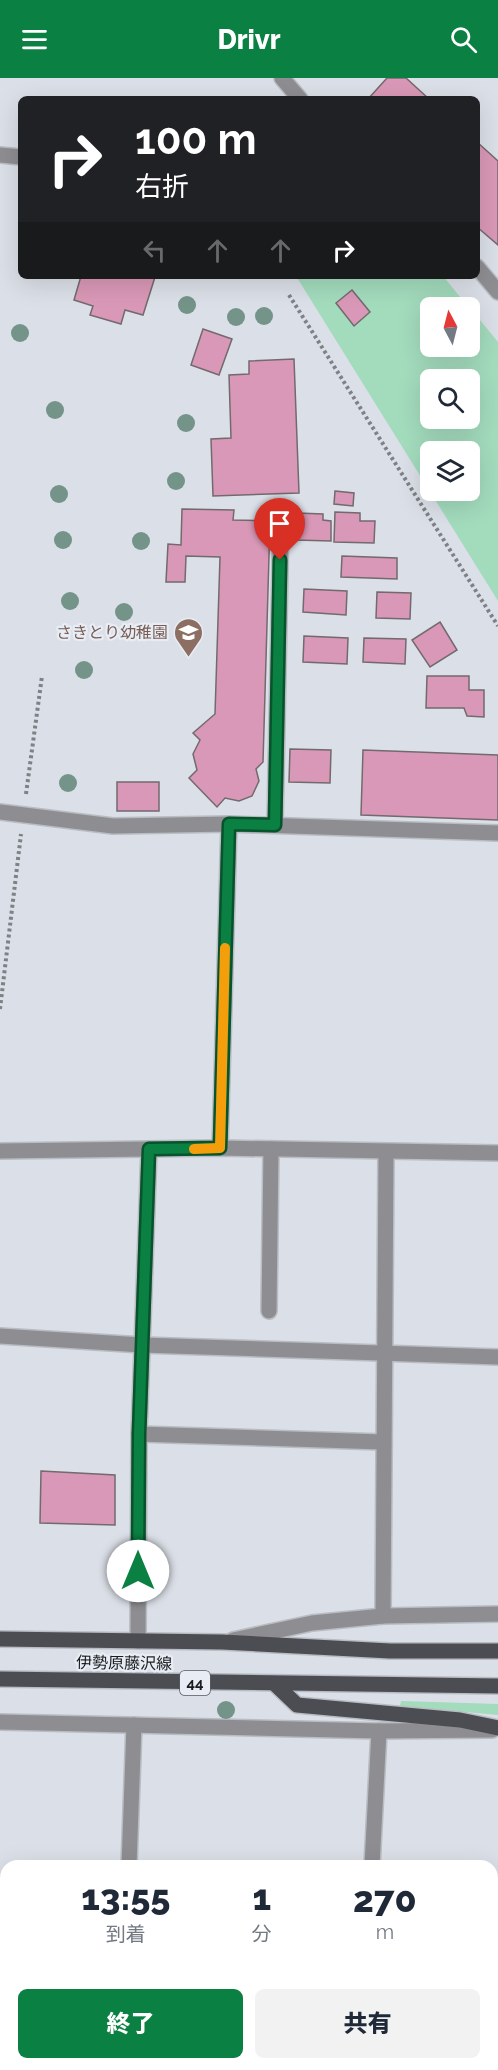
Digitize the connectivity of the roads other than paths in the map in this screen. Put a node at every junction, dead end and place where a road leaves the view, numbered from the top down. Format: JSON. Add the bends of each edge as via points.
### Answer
{"nodes":[{"id":1,"x":282,"y":78,"type":"edge"},
{"id":2,"x":297,"y":96,"type":"edge"},
{"id":3,"x":0,"y":155,"type":"edge"},
{"id":4,"x":18,"y":157,"type":"edge"},
{"id":5,"x":480,"y":271,"type":"edge"},
{"id":6,"x":498,"y":292,"type":"edge"},
{"id":7,"x":281,"y":516,"type":"dead end"},
{"id":8,"x":0,"y":812,"type":"edge"},
{"id":9,"x":229,"y":824,"type":"junction"},
{"id":10,"x":275,"y":825,"type":"junction"},
{"id":11,"x":498,"y":833,"type":"edge"},
{"id":12,"x":220,"y":1148,"type":"junction"},
{"id":13,"x":149,"y":1149,"type":"junction"},
{"id":14,"x":271,"y":1149,"type":"junction"},
{"id":15,"x":0,"y":1151,"type":"edge"},
{"id":16,"x":386,"y":1152,"type":"junction"},
{"id":17,"x":498,"y":1153,"type":"edge"},
{"id":18,"x":269,"y":1311,"type":"dead end"},
{"id":19,"x":0,"y":1336,"type":"edge"},
{"id":20,"x":142,"y":1345,"type":"junction"},
{"id":21,"x":383,"y":1354,"type":"junction"},
{"id":22,"x":498,"y":1357,"type":"edge"},
{"id":23,"x":139,"y":1434,"type":"junction"},
{"id":24,"x":382,"y":1442,"type":"junction"},
{"id":25,"x":498,"y":1614,"type":"edge"},
{"id":26,"x":383,"y":1617,"type":"junction"},
{"id":27,"x":0,"y":1639,"type":"edge"},
{"id":28,"x":138,"y":1641,"type":"junction"},
{"id":29,"x":222,"y":1642,"type":"junction"},
{"id":30,"x":498,"y":1651,"type":"edge"},
{"id":31,"x":0,"y":1679,"type":"edge"},
{"id":32,"x":276,"y":1685,"type":"junction"},
{"id":33,"x":498,"y":1686,"type":"edge"},
{"id":34,"x":0,"y":1722,"type":"edge"},
{"id":35,"x":134,"y":1725,"type":"junction"},
{"id":36,"x":498,"y":1729,"type":"edge"},
{"id":37,"x":379,"y":1731,"type":"junction"},
{"id":38,"x":129,"y":1860,"type":"edge"},
{"id":39,"x":372,"y":1860,"type":"edge"}],
"edges":[{"from":1,"to":2,"type":"street"},
{"from":3,"to":4,"type":"street"},
{"from":5,"to":6,"type":"street"},
{"from":7,"to":10,"type":"street"},
{"from":8,"to":9,"type":"street","via":[[113,826]]},
{"from":9,"to":10,"type":"street"},
{"from":9,"to":12,"type":"street"},
{"from":10,"to":11,"type":"street"},
{"from":12,"to":13,"type":"street"},
{"from":12,"to":14,"type":"street"},
{"from":13,"to":15,"type":"street"},
{"from":13,"to":20,"type":"street"},
{"from":14,"to":16,"type":"street"},
{"from":14,"to":18,"type":"street"},
{"from":16,"to":17,"type":"street"},
{"from":16,"to":21,"type":"street"},
{"from":19,"to":20,"type":"street"},
{"from":20,"to":21,"type":"street"},
{"from":20,"to":23,"type":"street"},
{"from":21,"to":22,"type":"street"},
{"from":21,"to":24,"type":"street"},
{"from":23,"to":24,"type":"street"},
{"from":23,"to":28,"type":"street"},
{"from":24,"to":26,"type":"street"},
{"from":25,"to":26,"type":"street"},
{"from":26,"to":29,"type":"street","via":[[312,1623]]},
{"from":27,"to":28,"type":"main road","name":"伊勢原藤沢線"},
{"from":28,"to":29,"type":"main road","name":"伊勢原藤沢線"},
{"from":29,"to":30,"type":"main road","name":"伊勢原藤沢線","via":[[390,1651]]},
{"from":31,"to":32,"type":"main road","name":"伊勢原藤沢線","number":"44"},
{"from":32,"to":33,"type":"main road","name":"伊勢原藤沢線","number":"44"},
{"from":32,"to":36,"type":"main road","via":[[297,1705],[460,1720]]},
{"from":34,"to":35,"type":"street"},
{"from":35,"to":37,"type":"street"},
{"from":35,"to":38,"type":"street"},
{"from":36,"to":37,"type":"street"},
{"from":37,"to":39,"type":"street"}]}
